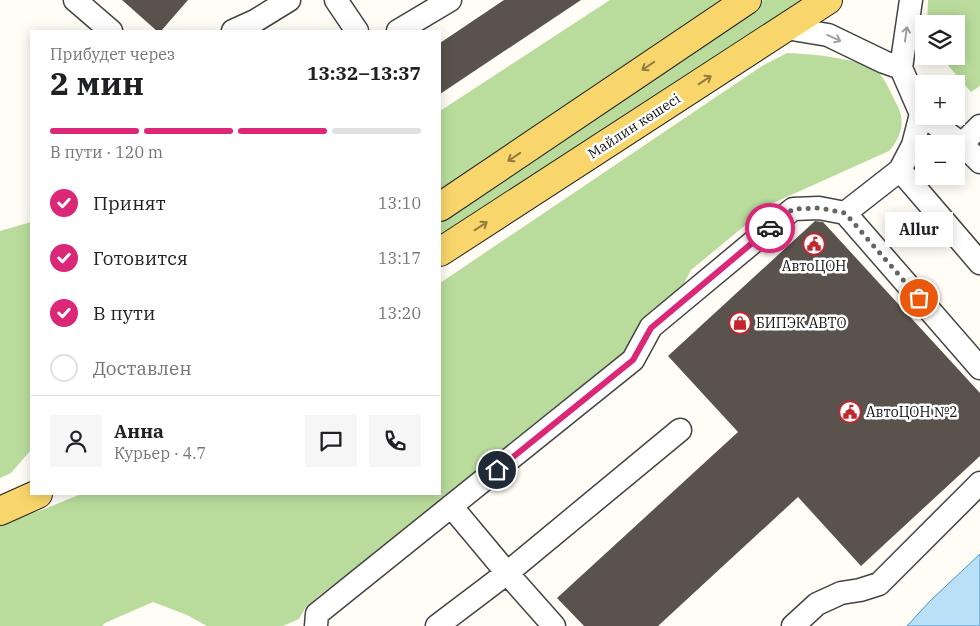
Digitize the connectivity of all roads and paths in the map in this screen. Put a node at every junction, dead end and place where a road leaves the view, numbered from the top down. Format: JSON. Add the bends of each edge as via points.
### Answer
{"nodes":[{"id":1,"x":75,"y":0,"type":"edge"},
{"id":2,"x":289,"y":0,"type":"edge"},
{"id":3,"x":336,"y":0,"type":"edge"},
{"id":4,"x":450,"y":0,"type":"edge"},
{"id":5,"x":747,"y":0,"type":"edge"},
{"id":6,"x":828,"y":0,"type":"edge"},
{"id":7,"x":911,"y":0,"type":"edge"},
{"id":8,"x":786,"y":28,"type":"junction"},
{"id":9,"x":110,"y":30,"type":"edge"},
{"id":10,"x":235,"y":30,"type":"edge"},
{"id":11,"x":356,"y":30,"type":"edge"},
{"id":12,"x":400,"y":30,"type":"edge"},
{"id":13,"x":901,"y":68,"type":"junction"},
{"id":14,"x":915,"y":98,"type":"edge"},
{"id":15,"x":920,"y":125,"type":"edge"},
{"id":16,"x":936,"y":125,"type":"edge"},
{"id":17,"x":980,"y":126,"type":"edge"},
{"id":18,"x":950,"y":135,"type":"edge"},
{"id":19,"x":965,"y":141,"type":"edge"},
{"id":20,"x":965,"y":147,"type":"edge"},
{"id":21,"x":980,"y":162,"type":"edge"},
{"id":22,"x":900,"y":170,"type":"junction"},
{"id":23,"x":441,"y":206,"type":"edge"},
{"id":24,"x":845,"y":213,"type":"junction"},
{"id":25,"x":441,"y":251,"type":"edge"},
{"id":26,"x":980,"y":263,"type":"edge"},
{"id":27,"x":980,"y":368,"type":"edge"},
{"id":28,"x":680,"y":430,"type":"dead end"},
{"id":29,"x":980,"y":482,"type":"edge"},
{"id":30,"x":30,"y":488,"type":"edge"},
{"id":31,"x":36,"y":495,"type":"edge"},
{"id":32,"x":451,"y":506,"type":"junction"},
{"id":33,"x":2,"y":510,"type":"edge"},
{"id":34,"x":507,"y":573,"type":"junction"},
{"id":35,"x":316,"y":626,"type":"edge"},
{"id":36,"x":436,"y":626,"type":"edge"},
{"id":37,"x":554,"y":626,"type":"edge"},
{"id":38,"x":793,"y":626,"type":"edge"}],
"edges":[{"from":1,"to":9,"type":"street"},
{"from":2,"to":10,"type":"street"},
{"from":3,"to":11,"type":"street"},
{"from":4,"to":12,"type":"street"},
{"from":5,"to":23,"type":"main road","one_way":true},
{"from":6,"to":8,"type":"main road","name":"Майлин көшесі"},
{"from":13,"to":7,"type":"street","one_way":true},
{"from":8,"to":13,"type":"street","one_way":true,"via":[[828,34]]},
{"from":25,"to":8,"type":"main road","name":"Майлин көшесі","one_way":true},
{"from":13,"to":14,"type":"street"},
{"from":15,"to":22,"type":"street"},
{"from":16,"to":18,"type":"street"},
{"from":17,"to":19,"type":"street"},
{"from":20,"to":21,"type":"street"},
{"from":22,"to":24,"type":"street"},
{"from":22,"to":26,"type":"street"},
{"from":24,"to":27,"type":"street"},
{"from":24,"to":32,"type":"street","via":[[819,208],[793,209],[651,328],[633,360]]},
{"from":28,"to":34,"type":"street"},
{"from":29,"to":38,"type":"street","via":[[879,584],[841,592],[817,604]]},
{"from":30,"to":33,"type":"main road"},
{"from":31,"to":33,"type":"main road"},
{"from":32,"to":34,"type":"street"},
{"from":32,"to":35,"type":"street","via":[[317,614]]},
{"from":34,"to":36,"type":"street"},
{"from":34,"to":37,"type":"street"}]}
